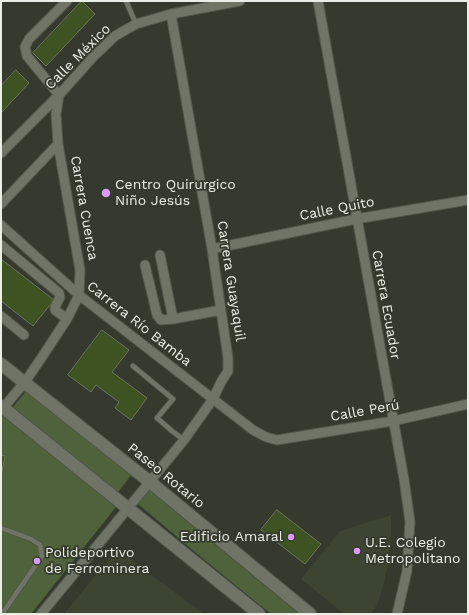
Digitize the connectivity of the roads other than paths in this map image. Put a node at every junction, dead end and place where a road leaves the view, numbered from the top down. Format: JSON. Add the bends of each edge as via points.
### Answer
{"nodes":[{"id":1,"x":68,"y":1,"type":"edge"},
{"id":2,"x":126,"y":1,"type":"edge"},
{"id":3,"x":240,"y":1,"type":"edge"},
{"id":4,"x":318,"y":1,"type":"edge"},
{"id":5,"x":171,"y":14,"type":"junction"},
{"id":6,"x":136,"y":24,"type":"junction"},
{"id":7,"x":59,"y":95,"type":"junction"},
{"id":8,"x":58,"y":144,"type":"junction"},
{"id":9,"x":1,"y":154,"type":"edge"},
{"id":10,"x":468,"y":201,"type":"edge"},
{"id":11,"x":1,"y":204,"type":"edge"},
{"id":12,"x":356,"y":219,"type":"junction"},
{"id":13,"x":1,"y":225,"type":"edge"},
{"id":14,"x":1,"y":245,"type":"edge"},
{"id":15,"x":212,"y":249,"type":"junction"},
{"id":16,"x":160,"y":255,"type":"dead end"},
{"id":17,"x":145,"y":265,"type":"dead end"},
{"id":18,"x":79,"y":295,"type":"junction"},
{"id":19,"x":221,"y":310,"type":"junction"},
{"id":20,"x":1,"y":316,"type":"edge"},
{"id":21,"x":67,"y":319,"type":"junction"},
{"id":22,"x":173,"y":319,"type":"junction"},
{"id":23,"x":24,"y":335,"type":"dead end"},
{"id":24,"x":1,"y":364,"type":"edge"},
{"id":25,"x":133,"y":366,"type":"dead end"},
{"id":26,"x":25,"y":382,"type":"junction"},
{"id":27,"x":213,"y":399,"type":"junction"},
{"id":28,"x":468,"y":404,"type":"edge"},
{"id":29,"x":2,"y":407,"type":"edge"},
{"id":30,"x":393,"y":421,"type":"junction"},
{"id":31,"x":266,"y":437,"type":"joint"},
{"id":32,"x":184,"y":440,"type":"junction"},
{"id":33,"x":150,"y":482,"type":"junction"},
{"id":34,"x":128,"y":508,"type":"junction"},
{"id":35,"x":1,"y":528,"type":"edge"},
{"id":36,"x":2,"y":614,"type":"edge"},
{"id":37,"x":41,"y":614,"type":"edge"},
{"id":38,"x":259,"y":614,"type":"edge"},
{"id":39,"x":310,"y":614,"type":"edge"},
{"id":40,"x":396,"y":614,"type":"edge"}],
"edges":[{"from":1,"to":7,"type":"street","via":[[29,39],[25,48],[26,56]]},
{"from":2,"to":6,"type":"lane"},
{"from":3,"to":5,"type":"street","name":"Calle México"},
{"from":4,"to":12,"type":"street","name":"Carrera Ecuador"},
{"from":5,"to":6,"type":"street","name":"Calle México"},
{"from":5,"to":15,"type":"street","name":"Carrera Guayaquil"},
{"from":6,"to":7,"type":"street","name":"Calle México","via":[[115,36]]},
{"from":7,"to":8,"type":"street","name":"Carrera Cuenca","via":[[56,114]]},
{"from":7,"to":9,"type":"street","name":"Calle México"},
{"from":8,"to":11,"type":"street"},
{"from":8,"to":18,"type":"street","name":"Carrera Cuenca","via":[[80,270]]},
{"from":10,"to":12,"type":"street","name":"Calle Quito"},
{"from":12,"to":15,"type":"street","name":"Calle Quito"},
{"from":12,"to":30,"type":"street","name":"Carrera Ecuador"},
{"from":13,"to":18,"type":"street","name":"Carrera Río Bamba"},
{"from":14,"to":21,"type":"street","via":[[59,293],[55,310]]},
{"from":15,"to":19,"type":"street","name":"Carrera Guayaquil"},
{"from":16,"to":22,"type":"street"},
{"from":17,"to":22,"type":"street","via":[[157,315],[161,320]]},
{"from":18,"to":21,"type":"street","name":"Carrera Cuenca"},
{"from":18,"to":27,"type":"street","name":"Carrera Río Bamba"},
{"from":19,"to":22,"type":"street"},
{"from":19,"to":27,"type":"street","name":"Carrera Guayaquil","via":[[228,371]]},
{"from":20,"to":23,"type":"street"},
{"from":21,"to":26,"type":"street","name":"Carrera Cuenca"},
{"from":24,"to":26,"type":"street","name":"Paseo Rotario"},
{"from":25,"to":32,"type":"lane","via":[[173,399],[157,418]]},
{"from":26,"to":29,"type":"street","name":"Carrera Cuenca"},
{"from":26,"to":33,"type":"street","name":"Paseo Rotario"},
{"from":27,"to":31,"type":"street","name":"Carrera Río Bamba"},
{"from":27,"to":32,"type":"street","name":"Carrera Guayaquil"},
{"from":28,"to":30,"type":"street","name":"Calle Perú"},
{"from":29,"to":34,"type":"street"},
{"from":30,"to":31,"type":"street","name":"Calle Perú","via":[[277,440]]},
{"from":30,"to":40,"type":"street","name":"Carrera Ecuador","via":[[410,522],[407,571]]},
{"from":32,"to":33,"type":"street","name":"Carrera Guayaquil"},
{"from":33,"to":34,"type":"street","name":"Carrera Guayaquil"},
{"from":33,"to":39,"type":"street","name":"Paseo Rotario"},
{"from":34,"to":37,"type":"street","name":"Carrera Guayaquil"},
{"from":34,"to":38,"type":"street"},
{"from":35,"to":36,"type":"lane","via":[[31,538],[40,545],[42,556]]}]}
